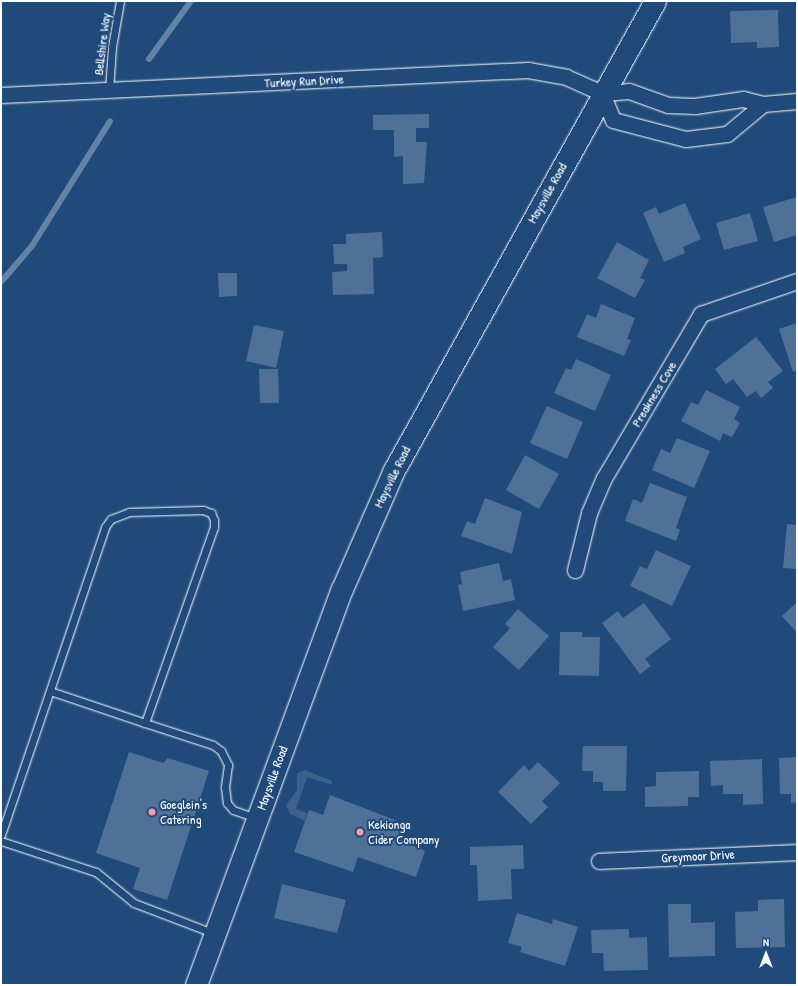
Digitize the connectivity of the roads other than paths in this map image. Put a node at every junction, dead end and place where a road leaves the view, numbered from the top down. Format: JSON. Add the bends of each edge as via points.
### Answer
{"nodes":[{"id":1,"x":120,"y":1,"type":"edge"},
{"id":2,"x":655,"y":1,"type":"edge"},
{"id":3,"x":109,"y":91,"type":"junction"},
{"id":4,"x":602,"y":92,"type":"junction"},
{"id":5,"x":1,"y":95,"type":"edge"},
{"id":6,"x":797,"y":101,"type":"edge"},
{"id":7,"x":763,"y":104,"type":"junction"},
{"id":8,"x":797,"y":281,"type":"edge"},
{"id":9,"x":575,"y":570,"type":"dead end"},
{"id":10,"x":50,"y":690,"type":"junction"},
{"id":11,"x":145,"y":723,"type":"junction"},
{"id":12,"x":257,"y":819,"type":"junction"},
{"id":13,"x":1,"y":835,"type":"edge"},
{"id":14,"x":1,"y":841,"type":"edge"},
{"id":15,"x":797,"y":852,"type":"edge"},
{"id":16,"x":599,"y":861,"type":"dead end"},
{"id":17,"x":215,"y":934,"type":"junction"},
{"id":18,"x":196,"y":985,"type":"edge"}],
"edges":[{"from":1,"to":3,"type":"lane","name":"Bellshire Way","via":[[112,47]]},
{"from":2,"to":4,"type":"main road","name":"Maysville Road"},
{"from":3,"to":4,"type":"street","name":"Turkey Run Drive","via":[[528,70],[566,76]]},
{"from":3,"to":5,"type":"street","name":"Turkey Run Drive"},
{"from":4,"to":7,"type":"street","via":[[628,91],[668,105],[695,106],[743,99]]},
{"from":4,"to":7,"type":"street","via":[[613,120],[686,139],[727,134]]},
{"from":4,"to":12,"type":"main road","name":"Maysville Road","via":[[393,472],[342,589]]},
{"from":6,"to":7,"type":"street"},
{"from":8,"to":9,"type":"street","name":"Preakness Cove","via":[[701,314],[604,478],[589,512]]},
{"from":10,"to":11,"type":"lane"},
{"from":10,"to":11,"type":"lane","via":[[105,527],[111,519],[129,512],[203,510],[211,513],[214,527]]},
{"from":10,"to":13,"type":"lane"},
{"from":11,"to":12,"type":"lane","via":[[213,745],[221,751],[228,765],[225,787],[227,803],[233,810]]},
{"from":12,"to":17,"type":"main road","name":"Maysville Road"},
{"from":14,"to":17,"type":"lane","via":[[96,872],[134,903]]},
{"from":15,"to":16,"type":"street","name":"Greymoor Drive"},
{"from":17,"to":18,"type":"main road","name":"Maysville Road"}]}
